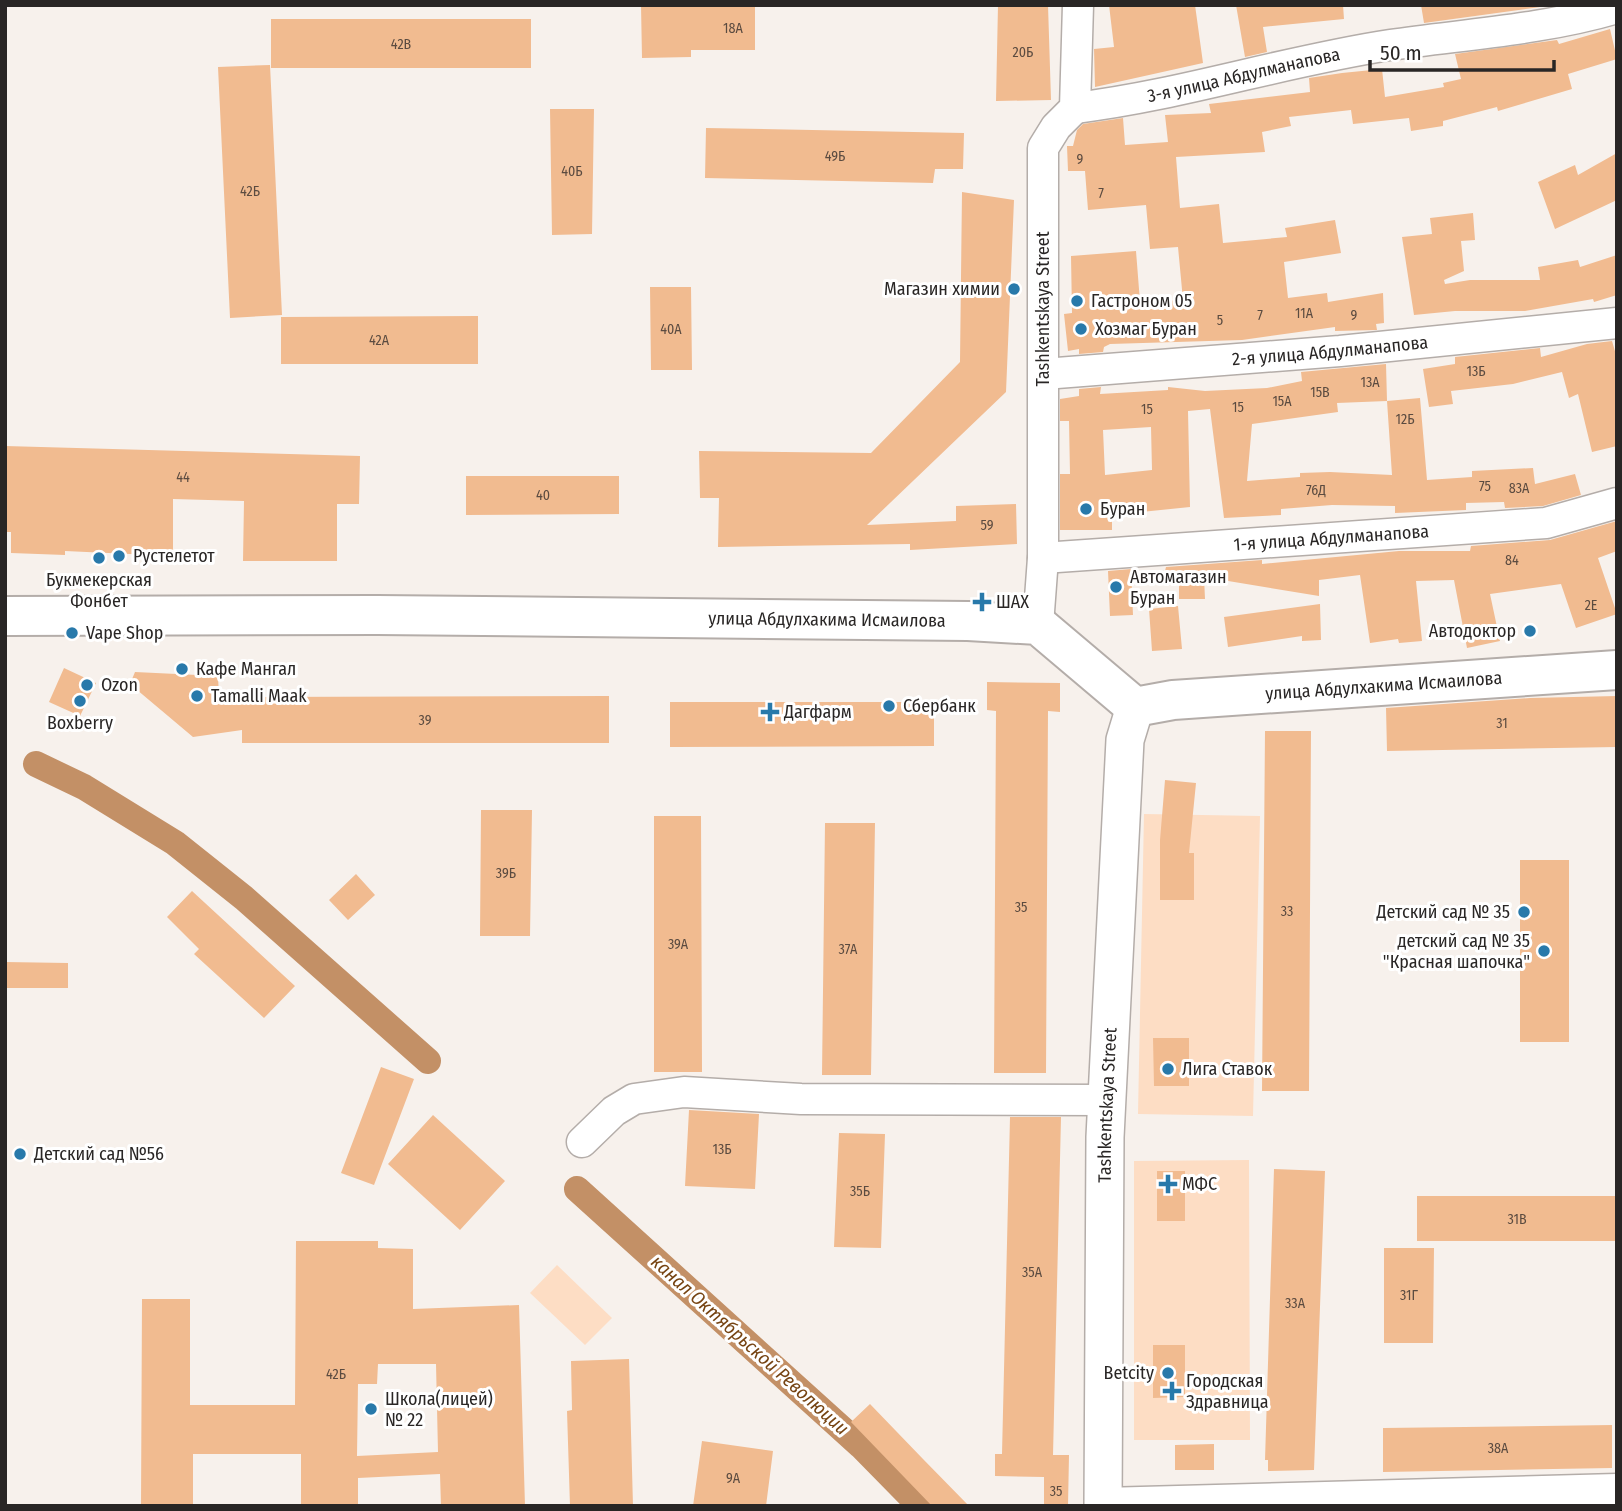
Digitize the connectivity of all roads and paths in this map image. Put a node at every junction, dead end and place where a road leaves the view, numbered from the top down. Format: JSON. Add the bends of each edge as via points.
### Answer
{"nodes":[{"id":1,"x":1078,"y":5,"type":"edge"},
{"id":2,"x":1617,"y":8,"type":"edge"},
{"id":3,"x":1076,"y":108,"type":"junction"},
{"id":4,"x":1617,"y":323,"type":"edge"},
{"id":5,"x":1044,"y":374,"type":"junction"},
{"id":6,"x":1617,"y":503,"type":"edge"},
{"id":7,"x":1043,"y":558,"type":"junction"},
{"id":8,"x":5,"y":616,"type":"edge"},
{"id":9,"x":1038,"y":625,"type":"junction"},
{"id":10,"x":1617,"y":670,"type":"edge"},
{"id":11,"x":1135,"y":707,"type":"junction"},
{"id":12,"x":1108,"y":1100,"type":"junction"},
{"id":13,"x":582,"y":1142,"type":"dead end"},
{"id":14,"x":1617,"y":1489,"type":"edge"},
{"id":15,"x":1103,"y":1505,"type":"edge"}],
"edges":[{"from":1,"to":3,"type":"street"},
{"from":2,"to":3,"type":"street","name":"3-я улица Абдулманапова","via":[[1522,30],[1389,45],[1132,101]]},
{"from":3,"to":5,"type":"street","name":"Tashkentskaya Street","via":[[1056,127],[1044,148]]},
{"from":4,"to":5,"type":"street","name":"2-я улица Абдулманапова"},
{"from":5,"to":7,"type":"street","name":"Tashkentskaya Street"},
{"from":6,"to":7,"type":"street","name":"1-я улица Абдулманапова","via":[[1546,523]]},
{"from":7,"to":9,"type":"street","name":"Tashkentskaya Street"},
{"from":8,"to":9,"type":"main road","name":"улица Абдулхакима Исмаилова","via":[[377,615]]},
{"from":9,"to":11,"type":"main road"},
{"from":10,"to":11,"type":"main road","name":"улица Абдулхакима Исмаилова","via":[[1173,700]]},
{"from":11,"to":12,"type":"street","name":"Tashkentskaya Street","via":[[1125,740]]},
{"from":12,"to":13,"type":"street","via":[[801,1099],[684,1092],[634,1099]]},
{"from":12,"to":15,"type":"street","name":"Tashkentskaya Street"},
{"from":14,"to":15,"type":"street"}]}
